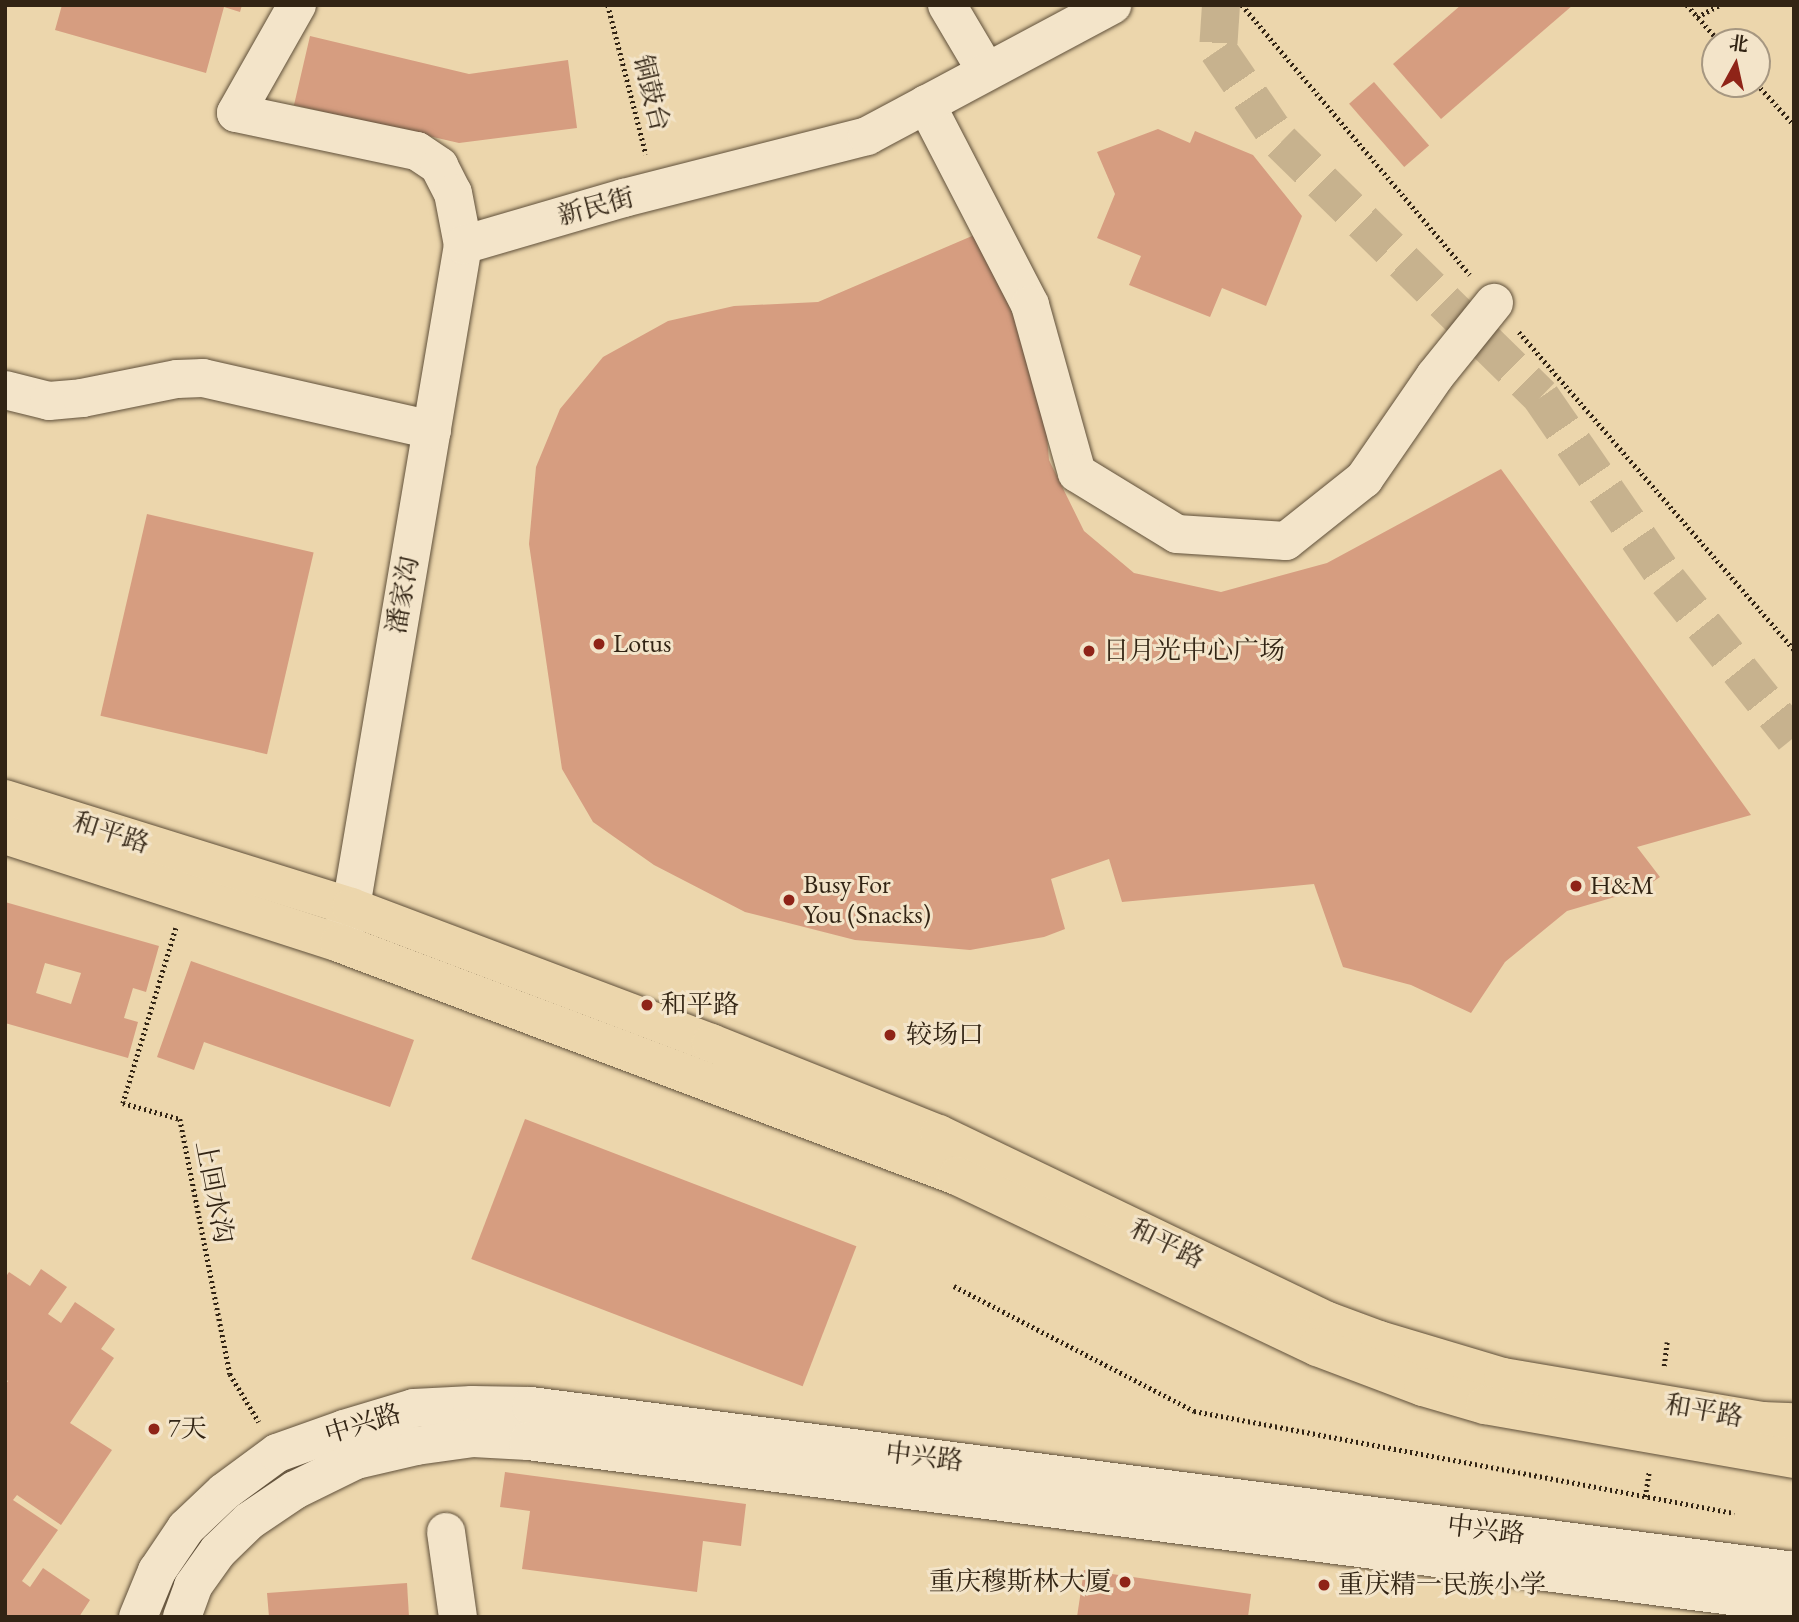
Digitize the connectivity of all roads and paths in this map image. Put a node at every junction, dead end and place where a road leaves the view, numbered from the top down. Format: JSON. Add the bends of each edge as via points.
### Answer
{"nodes":[{"id":1,"x":297,"y":5,"type":"edge"},
{"id":2,"x":608,"y":5,"type":"edge"},
{"id":3,"x":947,"y":5,"type":"edge"},
{"id":4,"x":1112,"y":5,"type":"edge"},
{"id":5,"x":1687,"y":5,"type":"edge"},
{"id":6,"x":1720,"y":5,"type":"edge"},
{"id":7,"x":1697,"y":16,"type":"junction"},
{"id":8,"x":1708,"y":28,"type":"edge"},
{"id":9,"x":986,"y":71,"type":"junction"},
{"id":10,"x":1770,"y":98,"type":"edge"},
{"id":11,"x":926,"y":104,"type":"junction"},
{"id":12,"x":1794,"y":125,"type":"edge"},
{"id":13,"x":656,"y":191,"type":"junction"},
{"id":14,"x":463,"y":245,"type":"junction"},
{"id":15,"x":1494,"y":303,"type":"dead end"},
{"id":16,"x":5,"y":390,"type":"edge"},
{"id":17,"x":432,"y":430,"type":"junction"},
{"id":18,"x":5,"y":799,"type":"edge"},
{"id":19,"x":5,"y":835,"type":"edge"},
{"id":20,"x":187,"y":892,"type":"junction"},
{"id":21,"x":351,"y":908,"type":"junction"},
{"id":22,"x":339,"y":943,"type":"junction"},
{"id":23,"x":954,"y":1286,"type":"dead end"},
{"id":24,"x":1794,"y":1422,"type":"edge"},
{"id":25,"x":277,"y":1453,"type":"junction"},
{"id":26,"x":1794,"y":1459,"type":"edge"},
{"id":27,"x":1734,"y":1513,"type":"dead end"},
{"id":28,"x":446,"y":1532,"type":"dead end"},
{"id":29,"x":1794,"y":1571,"type":"edge"},
{"id":30,"x":1794,"y":1604,"type":"edge"},
{"id":31,"x":138,"y":1617,"type":"edge"},
{"id":32,"x":182,"y":1617,"type":"edge"},
{"id":33,"x":458,"y":1617,"type":"edge"}],
"edges":[{"from":1,"to":14,"type":"street","via":[[236,113],[417,151],[439,166],[453,193]]},
{"from":2,"to":13,"type":"path","name":"铜鼓台"},
{"from":3,"to":9,"type":"street"},
{"from":4,"to":9,"type":"street","name":"新民街"},
{"from":5,"to":7,"type":"path"},
{"from":6,"to":7,"type":"path"},
{"from":7,"to":8,"type":"path"},
{"from":9,"to":11,"type":"street","name":"新民街"},
{"from":10,"to":12,"type":"path"},
{"from":11,"to":13,"type":"street","name":"新民街","via":[[867,136]]},
{"from":11,"to":15,"type":"street","via":[[1030,306],[1077,473],[1177,534],[1286,541],[1364,479],[1435,376]]},
{"from":13,"to":14,"type":"street","name":"新民街"},
{"from":14,"to":17,"type":"street","name":"潘家沟"},
{"from":16,"to":17,"type":"street","via":[[49,401],[177,379],[203,379]]},
{"from":17,"to":21,"type":"street","name":"潘家沟"},
{"from":18,"to":21,"type":"main road","name":"和平路"},
{"from":19,"to":20,"type":"main road","name":"和平路"},
{"from":20,"to":22,"type":"main road","name":"和平路"},
{"from":20,"to":25,"type":"path","name":"上回水沟","via":[[123,1103],[180,1119],[230,1374]]},
{"from":21,"to":22,"type":"street","name":"潘家沟"},
{"from":21,"to":24,"type":"main road","name":"和平路","via":[[939,1134],[1328,1321],[1379,1340],[1503,1377],[1762,1421]]},
{"from":22,"to":26,"type":"main road","name":"和平路","via":[[957,1176],[1317,1347],[1383,1373],[1485,1405]]},
{"from":23,"to":27,"type":"path","via":[[1194,1411]]},
{"from":25,"to":29,"type":"street","name":"中兴路","via":[[414,1408],[531,1406]]},
{"from":25,"to":31,"type":"street","name":"中兴路","via":[[224,1492],[186,1528],[156,1571]]},
{"from":28,"to":33,"type":"street"},
{"from":30,"to":32,"type":"street","name":"中兴路","via":[[528,1441],[473,1438],[356,1460],[295,1490],[249,1521],[218,1551],[193,1586]]}]}
